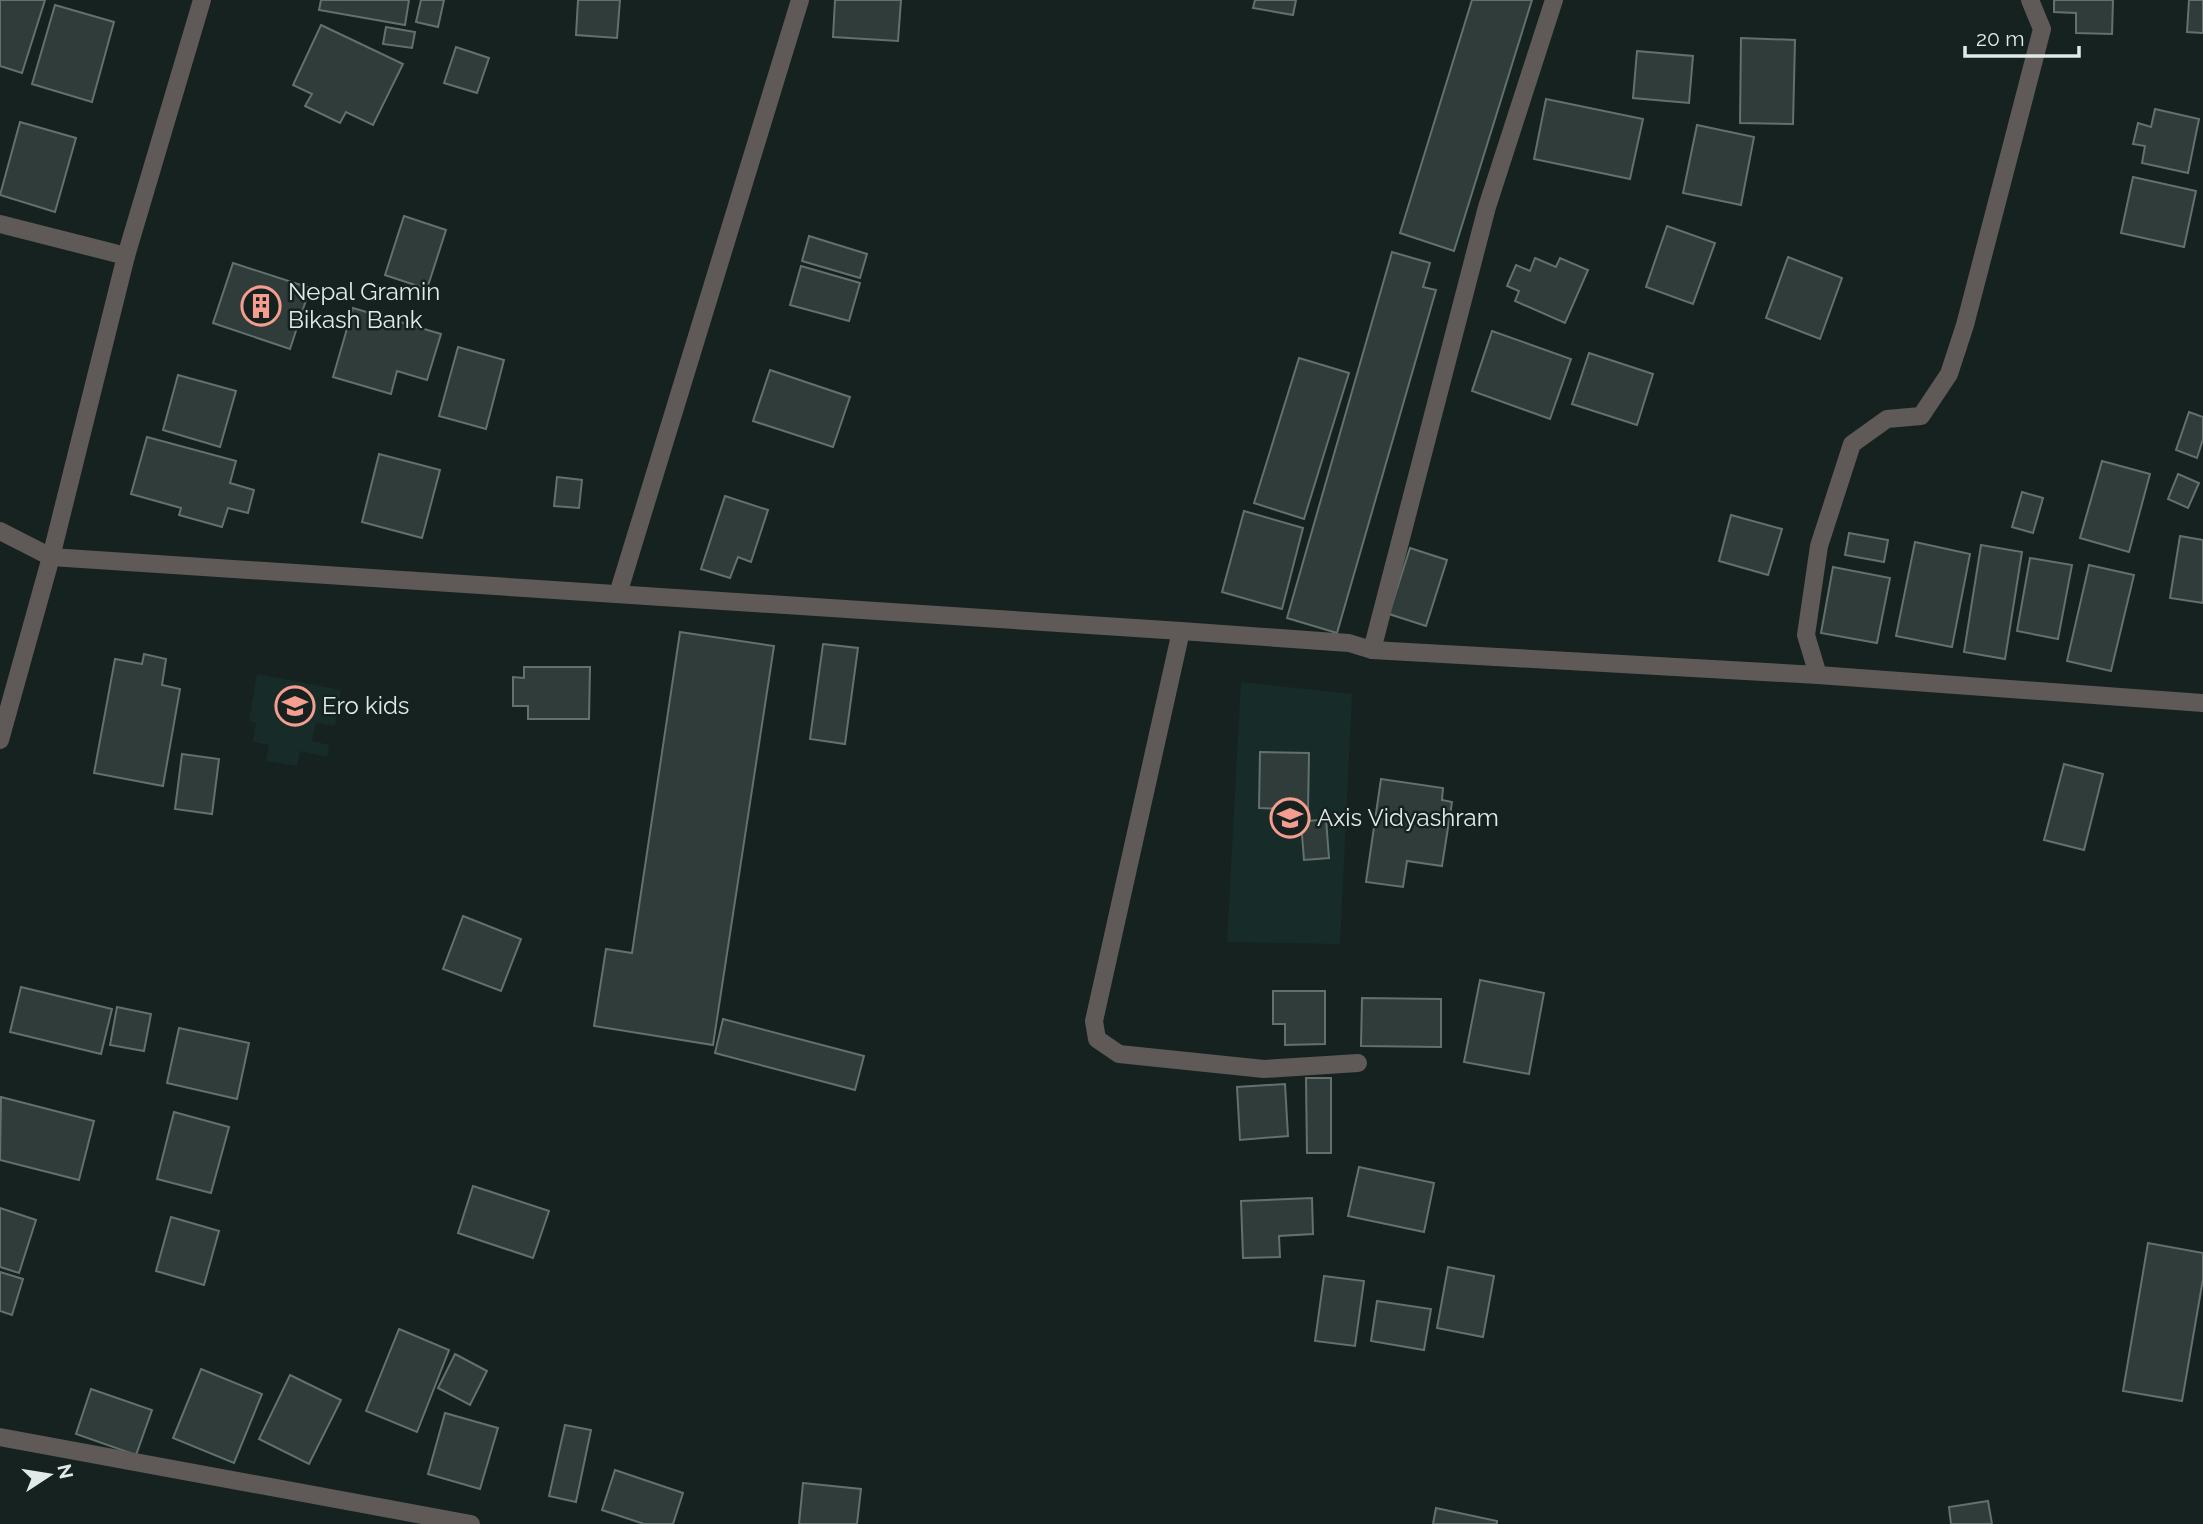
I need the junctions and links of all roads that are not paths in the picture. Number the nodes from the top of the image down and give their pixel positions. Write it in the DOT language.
graph roads {
  1 [pos="202,0"];
  2 [pos="800,0"];
  3 [pos="1554,0"];
  4 [pos="2030,0"];
  5 [pos="0,224"];
  6 [pos="126,256"];
  7 [pos="0,531"];
  8 [pos="51,557"];
  9 [pos="618,594"];
  10 [pos="1181,631"];
  11 [pos="1372,650"];
  12 [pos="1818,675"];
  13 [pos="2203,703"];
  14 [pos="0,740"];
  15 [pos="1358,1063"];
  16 [pos="0,1437"];
  17 [pos="471,1524"];
  1 -- 6 [label="street"];
  2 -- 9 [label="street"];
  3 -- 11 [label="street"];
  4 -- 12 [label="street"];
  5 -- 6 [label="street"];
  6 -- 8 [label="street"];
  7 -- 8 [label="street"];
  8 -- 9 [label="street"];
  8 -- 14 [label="street"];
  9 -- 10 [label="street"];
  10 -- 11 [label="street"];
  10 -- 15 [label="street"];
  11 -- 12 [label="street"];
  12 -- 13 [label="street"];
  16 -- 17 [label="street"];
}
